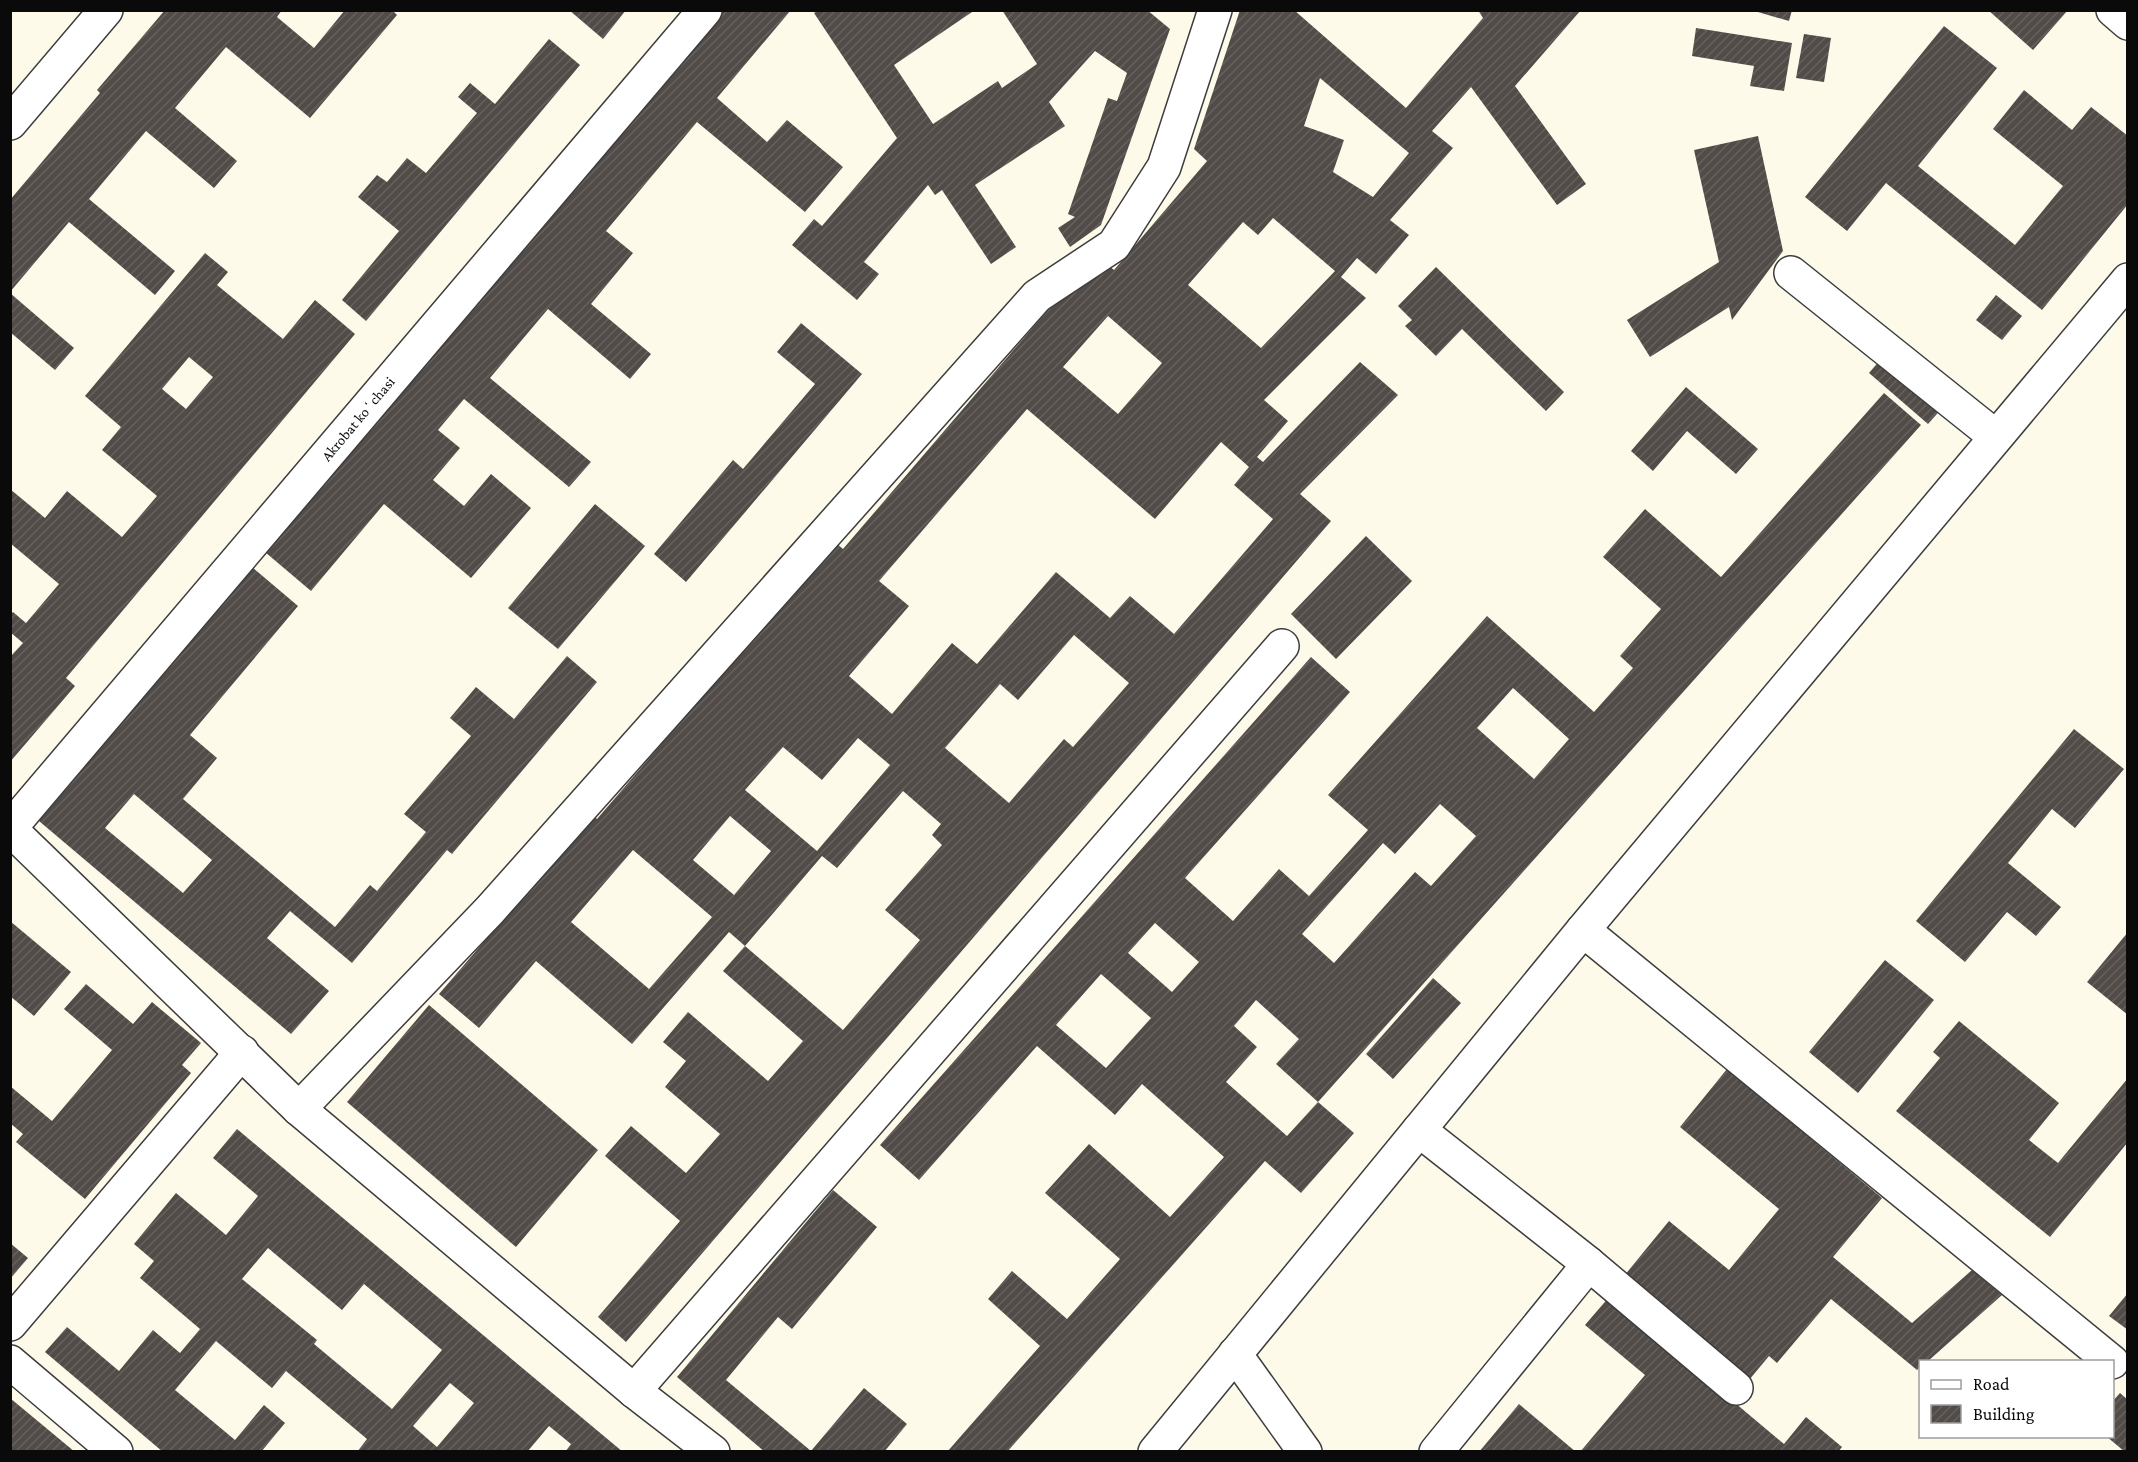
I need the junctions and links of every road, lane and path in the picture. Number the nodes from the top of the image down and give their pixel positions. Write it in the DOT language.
graph roads {
  1 [pos="106,10"];
  2 [pos="705,10"];
  3 [pos="1215,10"];
  4 [pos="2114,10"];
  5 [pos="2127,22"];
  6 [pos="10,123"];
  7 [pos="1791,273"];
  8 [pos="2127,280"];
  9 [pos="1996,437"];
  10 [pos="1282,646"];
  11 [pos="10,829"];
  12 [pos="1583,930"];
  13 [pos="242,1052"];
  14 [pos="299,1109"];
  15 [pos="1419,1130"];
  16 [pos="1589,1264"];
  17 [pos="10,1324"];
  18 [pos="1235,1354"];
  19 [pos="2110,1360"];
  20 [pos="10,1362"];
  21 [pos="2114,1364"];
  22 [pos="2127,1374"];
  23 [pos="1736,1388"];
  24 [pos="634,1391"];
  25 [pos="116,1452"];
  26 [pos="713,1452"];
  27 [pos="1155,1452"];
  28 [pos="1305,1452"];
  29 [pos="1436,1452"];
  1 -- 6 [label="street"];
  2 -- 11 [label="street, Akrobat koʻchasi"];
  3 -- 14 [label="street"];
  4 -- 5 [label="street"];
  7 -- 9 [label="street"];
  8 -- 9 [label="street"];
  9 -- 12 [label="street"];
  10 -- 24 [label="street"];
  11 -- 13 [label="street"];
  12 -- 15 [label="street"];
  12 -- 19 [label="street"];
  13 -- 14 [label="street"];
  13 -- 17 [label="street"];
  14 -- 24 [label="street"];
  15 -- 16 [label="street"];
  15 -- 18 [label="street"];
  16 -- 23 [label="street"];
  16 -- 29 [label="street"];
  18 -- 27 [label="street"];
  18 -- 28 [label="street"];
  20 -- 25 [label="street"];
  21 -- 22 [label="street"];
  24 -- 26 [label="street"];
}
